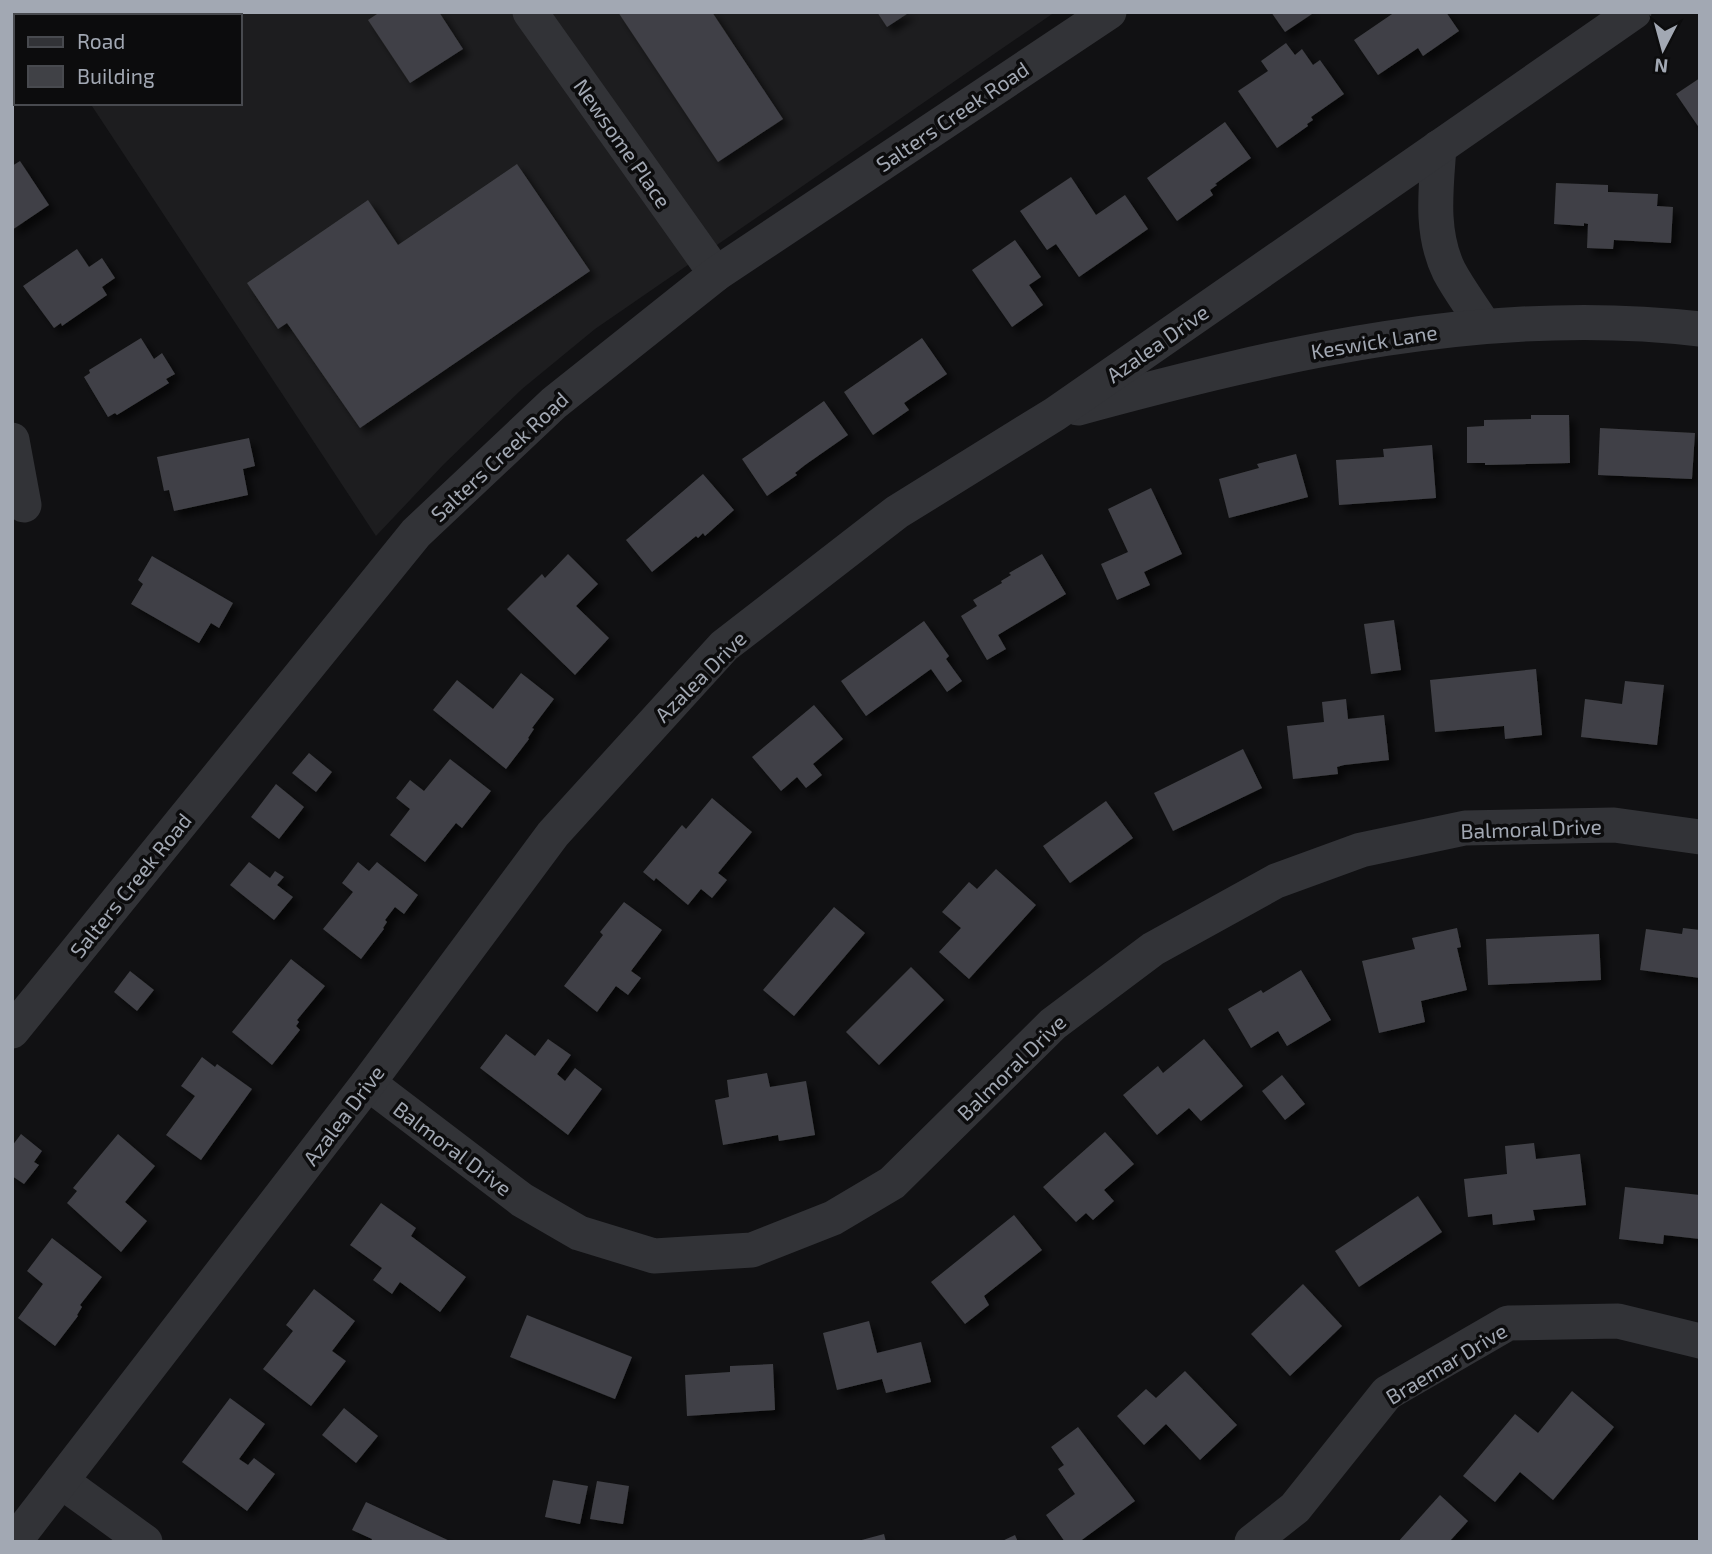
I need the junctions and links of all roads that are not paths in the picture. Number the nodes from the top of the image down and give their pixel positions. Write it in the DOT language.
graph roads {
  1 [pos="530,12"];
  2 [pos="1108,12"];
  3 [pos="1634,12"];
  4 [pos="1439,147"];
  5 [pos="716,274"];
  6 [pos="1484,326"];
  7 [pos="1700,329"];
  8 [pos="1055,414"];
  9 [pos="12,440"];
  10 [pos="24,505"];
  11 [pos="1700,837"];
  12 [pos="12,1031"];
  13 [pos="368,1083"];
  14 [pos="1700,1341"];
  15 [pos="61,1482"];
  16 [pos="14,1542"];
  17 [pos="145,1542"];
  18 [pos="1252,1542"];
  1 -- 5 [label="street, Newsome Place"];
  2 -- 5 [label="street, Salters Creek Road"];
  3 -- 4 [label="street, Azalea Drive"];
  4 -- 6 [label="street"];
  4 -- 8 [label="street, Azalea Drive"];
  5 -- 12 [label="street, Salters Creek Road"];
  6 -- 7 [label="street, Keswick Lane"];
  6 -- 8 [label="street, Keswick Lane"];
  8 -- 13 [label="street, Azalea Drive"];
  9 -- 10 [label="street"];
  11 -- 13 [label="street, Balmoral Drive"];
  13 -- 15 [label="street, Azalea Drive"];
  14 -- 18 [label="street, Braemar Drive"];
  15 -- 16 [label="street, Azalea Drive"];
  15 -- 17 [label="street"];
}
